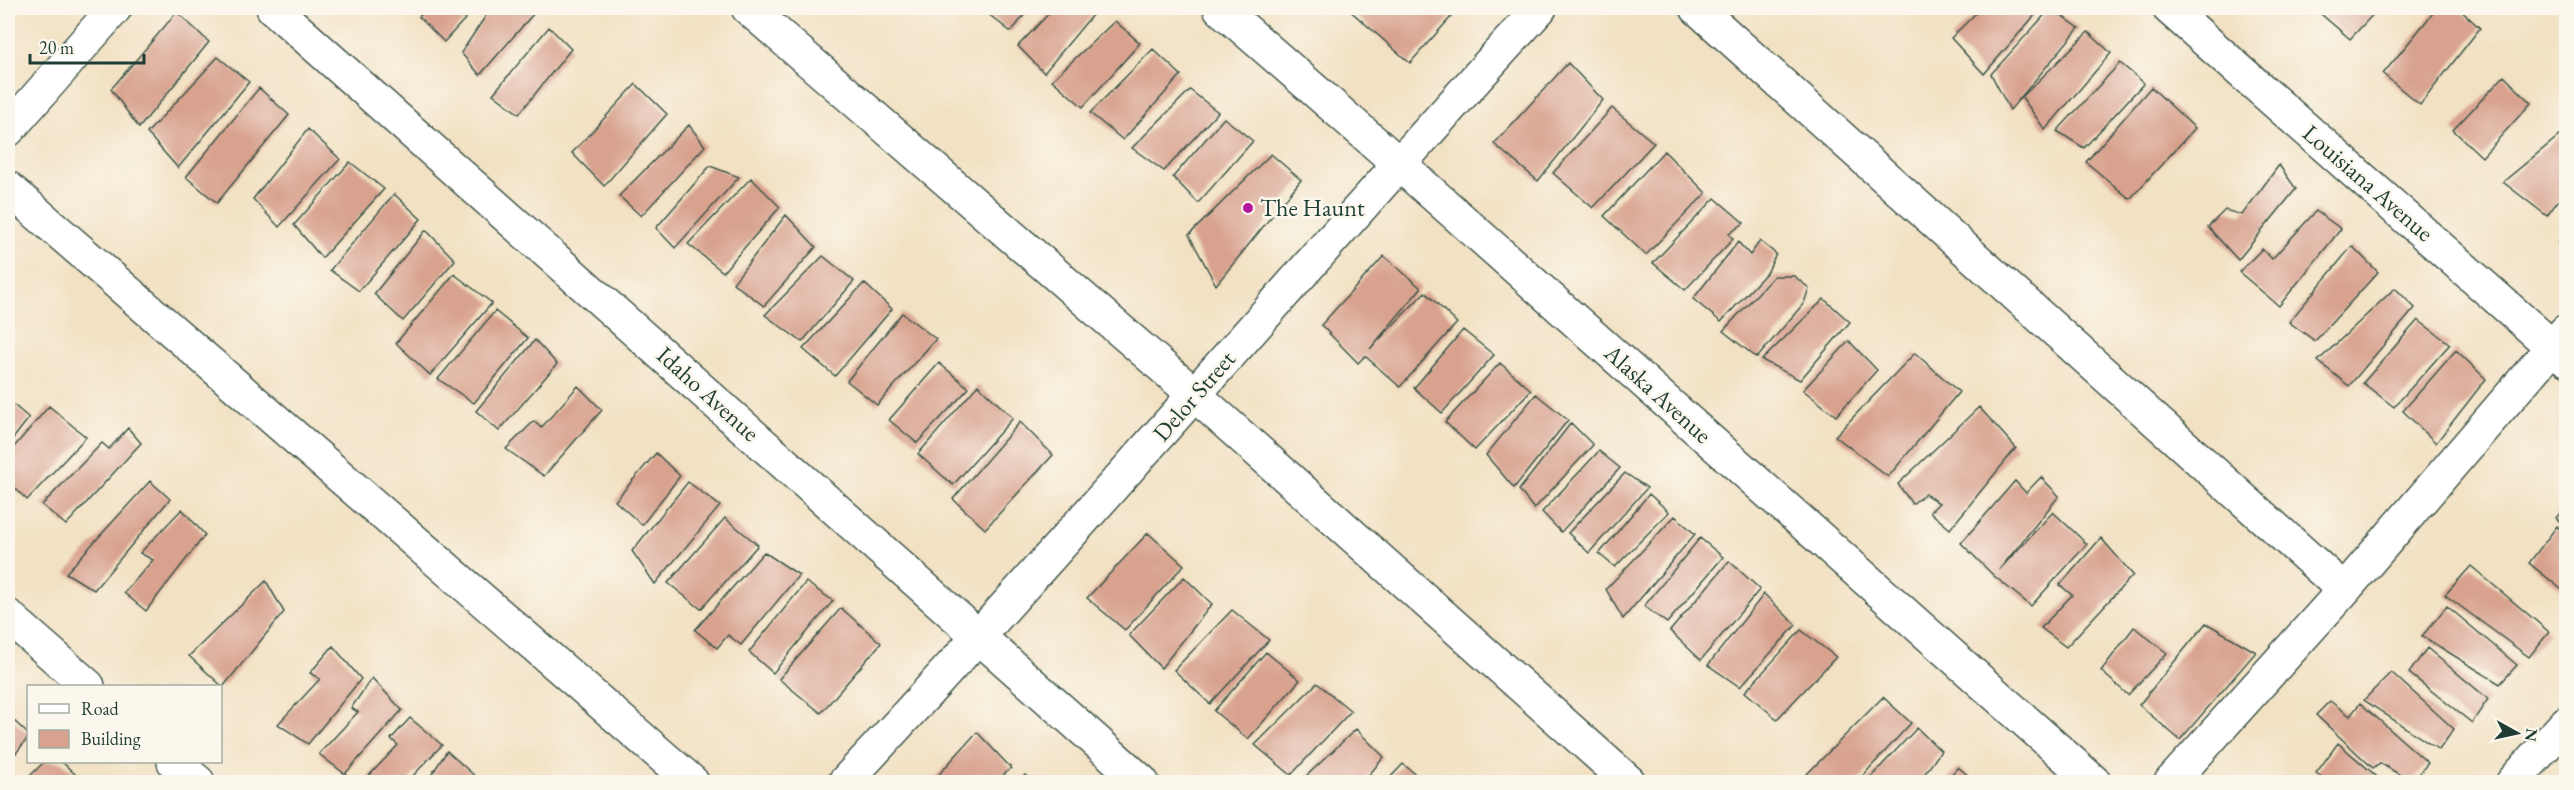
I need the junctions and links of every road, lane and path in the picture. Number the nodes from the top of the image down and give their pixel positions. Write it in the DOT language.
graph roads {
  1 [pos="115,8"];
  2 [pos="273,8"];
  3 [pos="748,8"];
  4 [pos="1220,8"];
  5 [pos="1540,8"];
  6 [pos="1697,8"];
  7 [pos="2169,8"];
  8 [pos="8,130"];
  9 [pos="1398,163"];
  10 [pos="8,188"];
  11 [pos="2562,345"];
  12 [pos="1195,395"];
  13 [pos="2344,590"];
  14 [pos="8,616"];
  15 [pos="981,636"];
  16 [pos="86,685"];
  17 [pos="2566,723"];
  18 [pos="175,763"];
  19 [pos="198,783"];
  20 [pos="692,783"];
  21 [pos="845,783"];
  22 [pos="1142,783"];
  23 [pos="1629,783"];
  24 [pos="2094,783"];
  25 [pos="2170,783"];
  26 [pos="2513,783"];
  1 -- 8 [label="street"];
  2 -- 15 [label="street, Idaho Avenue"];
  3 -- 12 [label="street"];
  4 -- 9 [label="street, Alaska Avenue"];
  5 -- 9 [label="street, Delor Street"];
  6 -- 13 [label="street"];
  7 -- 11 [label="street, Louisiana Avenue"];
  9 -- 12 [label="street, Delor Street"];
  9 -- 24 [label="street, Alaska Avenue"];
  10 -- 20 [label="street"];
  11 -- 13 [label="street"];
  12 -- 15 [label="street, Delor Street"];
  12 -- 23 [label="street"];
  13 -- 25 [label="street"];
  14 -- 16 [label="street"];
  15 -- 21 [label="street, Delor Street"];
  15 -- 22 [label="street, Idaho Avenue"];
  17 -- 26 [label="street"];
  18 -- 19 [label="street"];
}
